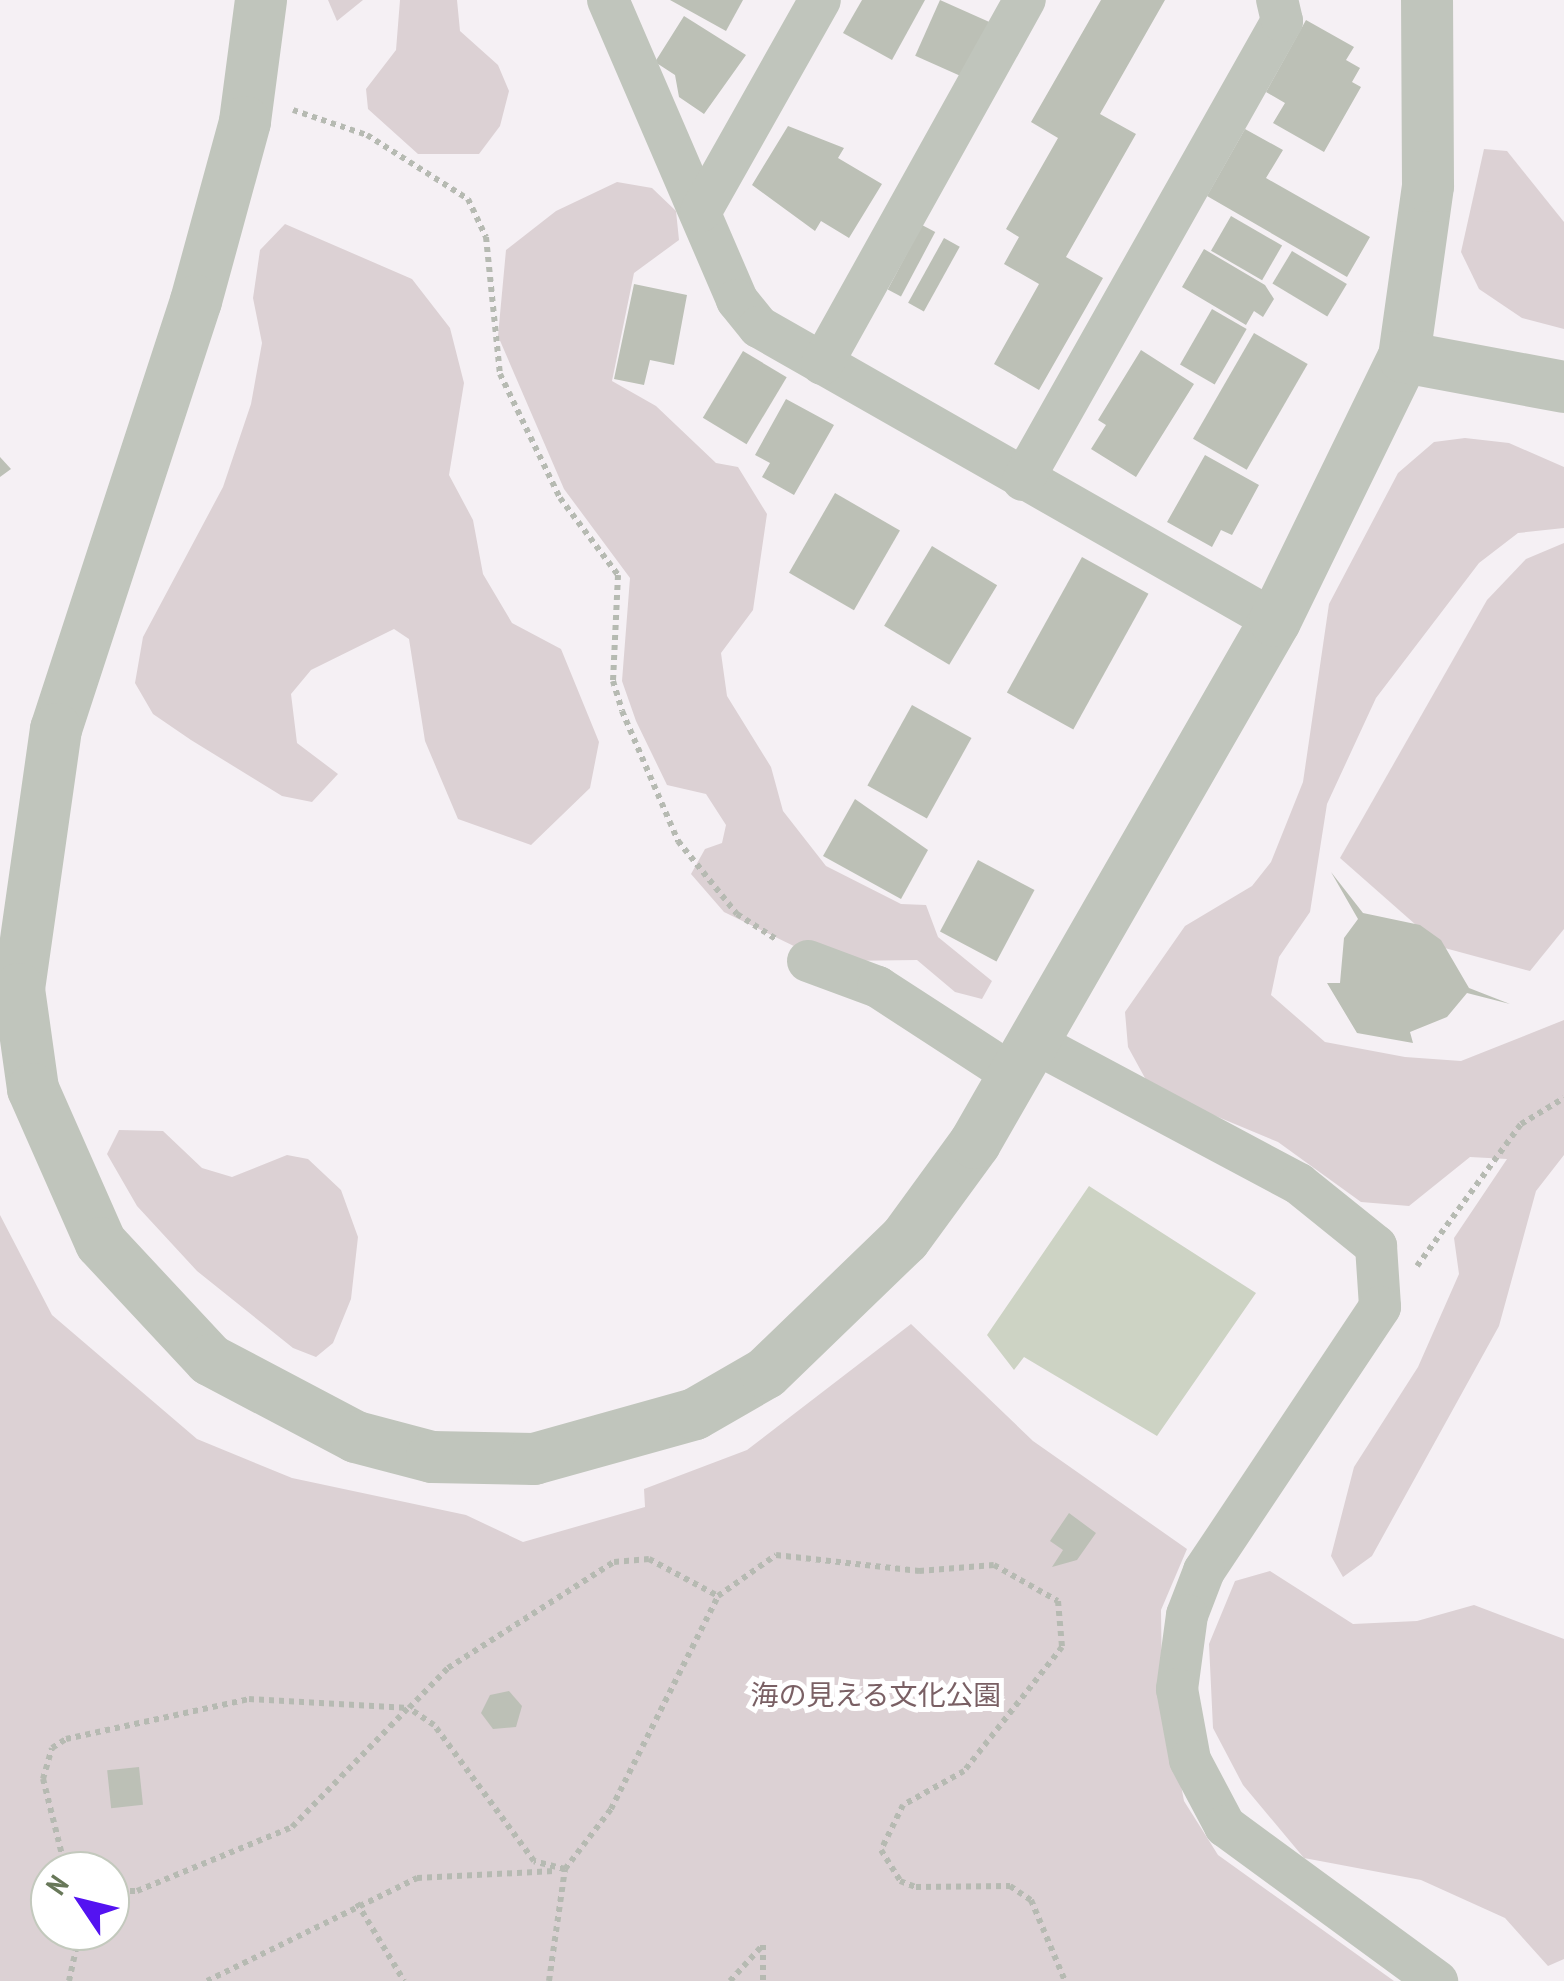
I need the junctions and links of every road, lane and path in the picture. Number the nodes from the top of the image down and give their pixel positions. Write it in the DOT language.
graph roads {
  1 [pos="260,0"];
  2 [pos="608,0"];
  3 [pos="820,0"];
  4 [pos="1025,0"];
  5 [pos="1277,0"];
  6 [pos="1427,0"];
  7 [pos="282,107"];
  8 [pos="702,212"];
  9 [pos="1404,357"];
  10 [pos="822,364"];
  11 [pos="1564,387"];
  12 [pos="1023,480"];
  13 [pos="1275,621"];
  14 [pos="808,961"];
  15 [pos="1025,1060"];
  16 [pos="1564,1098"];
  17 [pos="1385,1283"];
  18 [pos="718,1596"];
  19 [pos="409,1708"];
  20 [pos="61,1851"];
  21 [pos="565,1869"];
  22 [pos="130,1891"];
  23 [pos="357,1904"];
  24 [pos="76,1951"];
  25 [pos="69,1981"];
  26 [pos="207,1981"];
  27 [pos="404,1981"];
  28 [pos="549,1981"];
  29 [pos="730,1981"];
  30 [pos="763,1981"];
  31 [pos="1065,1981"];
  32 [pos="1437,1981"];
  1 -- 15 [label="street"];
  2 -- 8 [label="street"];
  3 -- 8 [label="street"];
  4 -- 10 [label="street"];
  5 -- 12 [label="street"];
  6 -- 9 [label="street"];
  7 -- 14 [label="path"];
  8 -- 10 [label="street"];
  9 -- 11 [label="street"];
  9 -- 13 [label="street"];
  10 -- 12 [label="street"];
  12 -- 13 [label="street"];
  13 -- 15 [label="street"];
  14 -- 15 [label="street"];
  15 -- 17 [label="street"];
  16 -- 17 [label="path"];
  17 -- 32 [label="street"];
  18 -- 19 [label="path"];
  18 -- 21 [label="path"];
  18 -- 31 [label="path"];
  19 -- 20 [label="path"];
  19 -- 21 [label="path"];
  19 -- 22 [label="path"];
  21 -- 23 [label="path"];
  21 -- 28 [label="path"];
  23 -- 26 [label="path"];
  23 -- 27 [label="path"];
  24 -- 25 [label="path"];
  29 -- 30 [label="path"];
}
